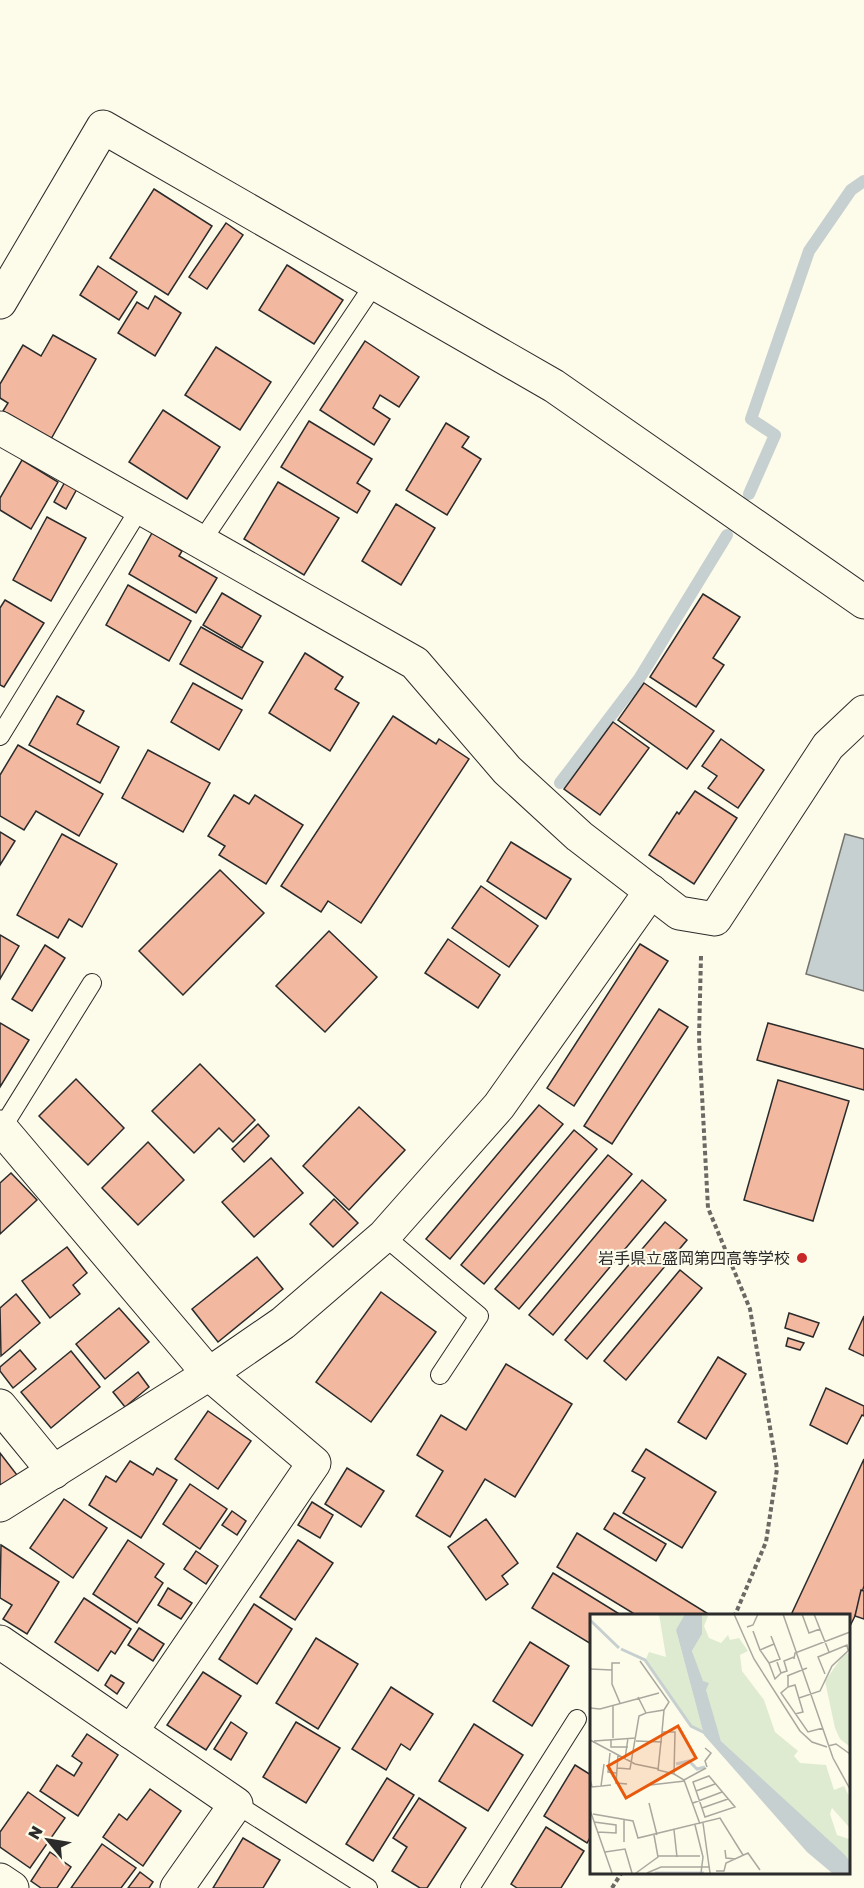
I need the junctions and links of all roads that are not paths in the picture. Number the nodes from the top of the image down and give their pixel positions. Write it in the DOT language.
graph roads {
  1 [pos="375,283"];
  2 [pos="0,302"];
  3 [pos="0,428"];
  4 [pos="140,508"];
  5 [pos="201,542"];
  6 [pos="864,602"];
  7 [pos="864,711"];
  8 [pos="0,736"];
  9 [pos="651,891"];
  10 [pos="92,983"];
  11 [pos="1,1127"];
  12 [pos="384,1236"];
  13 [pos="209,1374"];
  14 [pos="440,1375"];
  15 [pos="0,1406"];
  16 [pos="54,1472"];
  17 [pos="0,1505"];
  18 [pos="0,1642"];
  19 [pos="577,1719"];
  20 [pos="130,1732"];
  21 [pos="236,1804"];
  22 [pos="0,1880"];
  23 [pos="12,1888"];
  24 [pos="177,1888"];
  25 [pos="368,1888"];
  26 [pos="470,1888"];
  1 -- 2 [label="street"];
  1 -- 5 [label="lane"];
  1 -- 6 [label="street"];
  3 -- 4 [label="street"];
  4 -- 5 [label="street"];
  4 -- 8 [label="lane"];
  5 -- 9 [label="street"];
  7 -- 9 [label="street"];
  9 -- 12 [label="street"];
  10 -- 11 [label="lane"];
  11 -- 13 [label="street"];
  12 -- 13 [label="street"];
  12 -- 14 [label="lane"];
  13 -- 16 [label="street"];
  13 -- 20 [label="street"];
  15 -- 16 [label="street"];
  16 -- 17 [label="street"];
  18 -- 20 [label="street"];
  19 -- 26 [label="lane"];
  20 -- 21 [label="street"];
  21 -- 24 [label="street"];
  21 -- 25 [label="lane"];
  22 -- 23 [label="street"];
}
